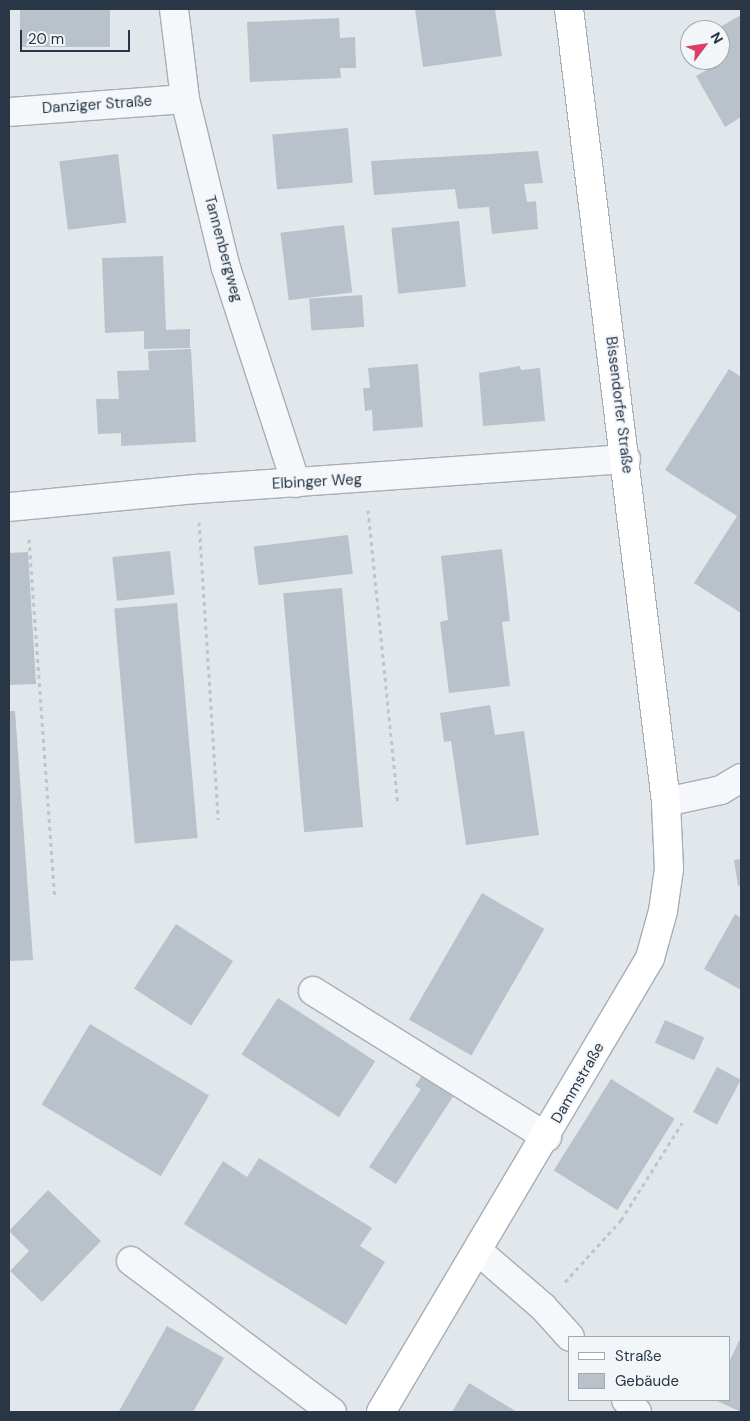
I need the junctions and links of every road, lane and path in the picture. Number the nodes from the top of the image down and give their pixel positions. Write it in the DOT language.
graph roads {
  1 [pos="174,9"];
  2 [pos="569,9"];
  3 [pos="185,99"];
  4 [pos="9,112"];
  5 [pos="626,459"];
  6 [pos="365,479"];
  7 [pos="296,483"];
  8 [pos="197,489"];
  9 [pos="17,507"];
  10 [pos="740,782"];
  11 [pos="666,802"];
  12 [pos="398,804"];
  13 [pos="218,819"];
  14 [pos="55,898"];
  15 [pos="313,991"];
  16 [pos="682,1123"];
  17 [pos="547,1137"];
  18 [pos="478,1251"];
  19 [pos="131,1261"];
  20 [pos="543,1307"];
  21 [pos="569,1336"];
  22 [pos="627,1401"];
  23 [pos="332,1412"];
  24 [pos="381,1412"];
  25 [pos="638,1412"];
  1 -- 3 [label="street, Tannenbergweg"];
  2 -- 5 [label="main road, Bissendorfer Straße"];
  3 -- 4 [label="street, Danziger Straße"];
  3 -- 7 [label="street, Tannenbergweg"];
  5 -- 6 [label="street, Elbinger Weg"];
  5 -- 11 [label="main road, Bissendorfer Straße"];
  6 -- 7 [label="street, Elbinger Weg"];
  6 -- 12 [label="path"];
  7 -- 8 [label="street, Elbinger Weg"];
  8 -- 9 [label="street, Elbinger Weg"];
  8 -- 13 [label="path"];
  9 -- 14 [label="path"];
  10 -- 11 [label="street"];
  11 -- 17 [label="main road, Dammstraße"];
  15 -- 17 [label="street"];
  16 -- 20 [label="path"];
  17 -- 18 [label="main road, Dammstraße"];
  18 -- 20 [label="street"];
  18 -- 24 [label="main road, Dammstraße"];
  19 -- 23 [label="street"];
  20 -- 21 [label="street"];
  22 -- 25 [label="street"];
}
